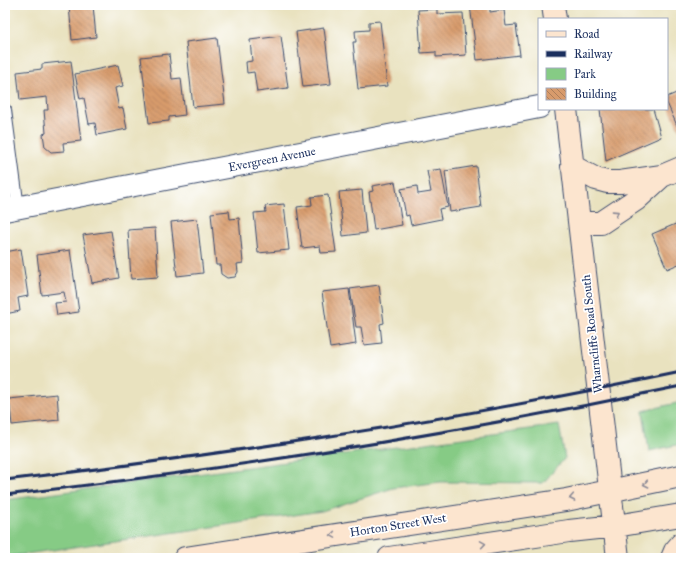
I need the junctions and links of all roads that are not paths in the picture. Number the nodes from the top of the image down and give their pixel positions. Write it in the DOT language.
graph roads {
  1 [pos="553,5"];
  2 [pos="555,18"];
  3 [pos="538,107"];
  4 [pos="5,110"];
  5 [pos="566,110"];
  6 [pos="572,166"];
  7 [pos="681,168"];
  8 [pos="662,176"];
  9 [pos="12,209"];
  10 [pos="580,223"];
  11 [pos="681,476"];
  12 [pos="610,490"];
  13 [pos="681,515"];
  14 [pos="616,526"];
  15 [pos="681,544"];
  16 [pos="422,556"];
  17 [pos="185,558"];
  18 [pos="389,558"];
  19 [pos="618,558"];
  20 [pos="672,558"];
  1 -- 2 [label="main road"];
  3 -- 9 [label="street, Evergreen Avenue"];
  4 -- 9 [label="lane"];
  5 -- 6 [label="main road, Wharncliffe Road South"];
  6 -- 8 [label="main road"];
  6 -- 10 [label="main road, Wharncliffe Road South"];
  7 -- 8 [label="main road"];
  10 -- 8 [label="main road, one-way"];
  10 -- 12 [label="main road, Wharncliffe Road South"];
  11 -- 12 [label="main road, Horton Street West, one-way"];
  12 -- 14 [label="main road, Wharncliffe Road South"];
  12 -- 17 [label="main road, Horton Street West, one-way"];
  13 -- 14 [label="main road"];
  16 -- 14 [label="main road, one-way"];
  14 -- 19 [label="main road, Wharncliffe Road South"];
  15 -- 20 [label="main road"];
  16 -- 18 [label="main road"];
}
